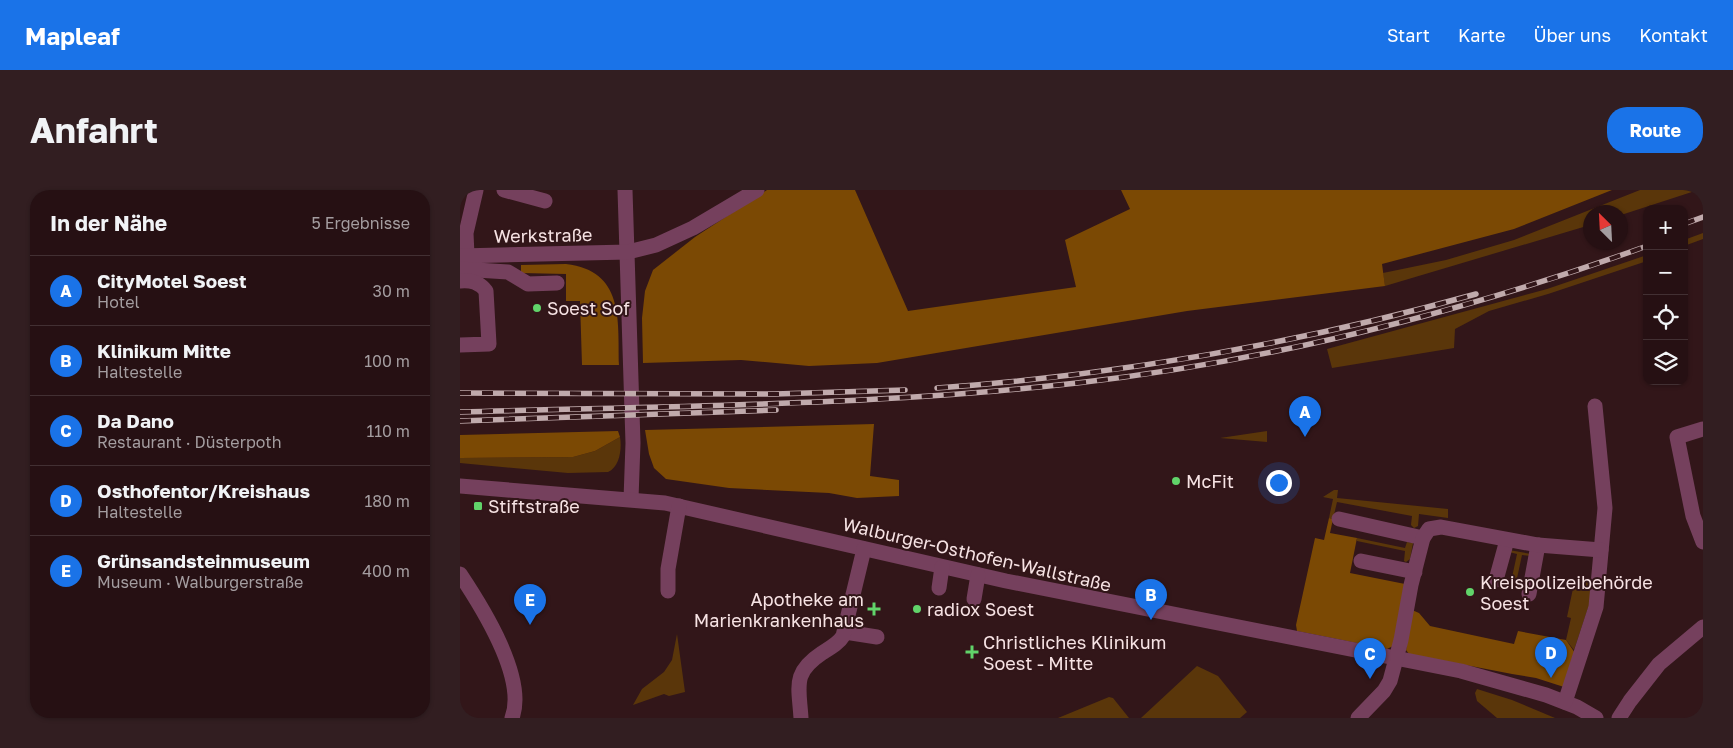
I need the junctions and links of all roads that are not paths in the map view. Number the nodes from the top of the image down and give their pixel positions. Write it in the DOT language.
graph roads {
  1 [pos="476,190"];
  2 [pos="504,190"];
  3 [pos="625,190"];
  4 [pos="757,190"];
  5 [pos="545,201"];
  6 [pos="628,252"];
  7 [pos="464,255"];
  8 [pos="460,269"];
  9 [pos="460,280"];
  10 [pos="556,283"];
  11 [pos="460,345"];
  12 [pos="1595,406"];
  13 [pos="1703,429"];
  14 [pos="460,486"];
  15 [pos="631,499"];
  16 [pos="679,506"];
  17 [pos="1339,519"];
  18 [pos="1423,538"];
  19 [pos="1506,540"];
  20 [pos="1703,542"];
  21 [pos="1538,545"];
  22 [pos="864,549"];
  23 [pos="1601,550"];
  24 [pos="1361,562"];
  25 [pos="942,567"];
  26 [pos="1415,572"];
  27 [pos="460,574"];
  28 [pos="978,575"];
  29 [pos="1496,580"];
  30 [pos="939,588"];
  31 [pos="668,591"];
  32 [pos="1529,594"];
  33 [pos="974,599"];
  34 [pos="1703,627"];
  35 [pos="845,632"];
  36 [pos="877,637"];
  37 [pos="1396,658"];
  38 [pos="1565,702"];
  39 [pos="512,718"];
  40 [pos="801,718"];
  41 [pos="1358,718"];
  42 [pos="1596,718"];
  43 [pos="1619,718"];
  1 -- 7 [label="street"];
  2 -- 5 [label="street"];
  3 -- 6 [label="street"];
  4 -- 6 [label="street, Werkstraße"];
  6 -- 7 [label="street, Werkstraße"];
  6 -- 15 [label="street"];
  8 -- 10 [label="street"];
  9 -- 11 [label="street"];
  12 -- 23 [label="street"];
  13 -- 20 [label="street"];
  14 -- 15 [label="street, Walburger-Osthofen-Wallstraße"];
  15 -- 16 [label="street, Walburger-Osthofen-Wallstraße"];
  16 -- 22 [label="street, Walburger-Osthofen-Wallstraße"];
  16 -- 31 [label="street"];
  17 -- 18 [label="street"];
  18 -- 19 [label="street"];
  18 -- 26 [label="street"];
  19 -- 21 [label="street"];
  19 -- 29 [label="street"];
  21 -- 23 [label="street"];
  21 -- 32 [label="street"];
  22 -- 25 [label="street, Walburger-Osthofen-Wallstraße"];
  22 -- 35 [label="street"];
  23 -- 38 [label="street"];
  24 -- 26 [label="street"];
  25 -- 28 [label="street, Walburger-Osthofen-Wallstraße"];
  25 -- 30 [label="street"];
  26 -- 37 [label="street"];
  27 -- 39 [label="street"];
  28 -- 33 [label="street"];
  28 -- 37 [label="street, Walburger-Osthofen-Wallstraße"];
  34 -- 43 [label="street"];
  35 -- 36 [label="street"];
  35 -- 40 [label="street"];
  37 -- 38 [label="street, Walburger-Osthofen-Wallstraße"];
  37 -- 41 [label="street"];
  38 -- 42 [label="street, Walburger-Osthofen-Wallstraße"];
}
